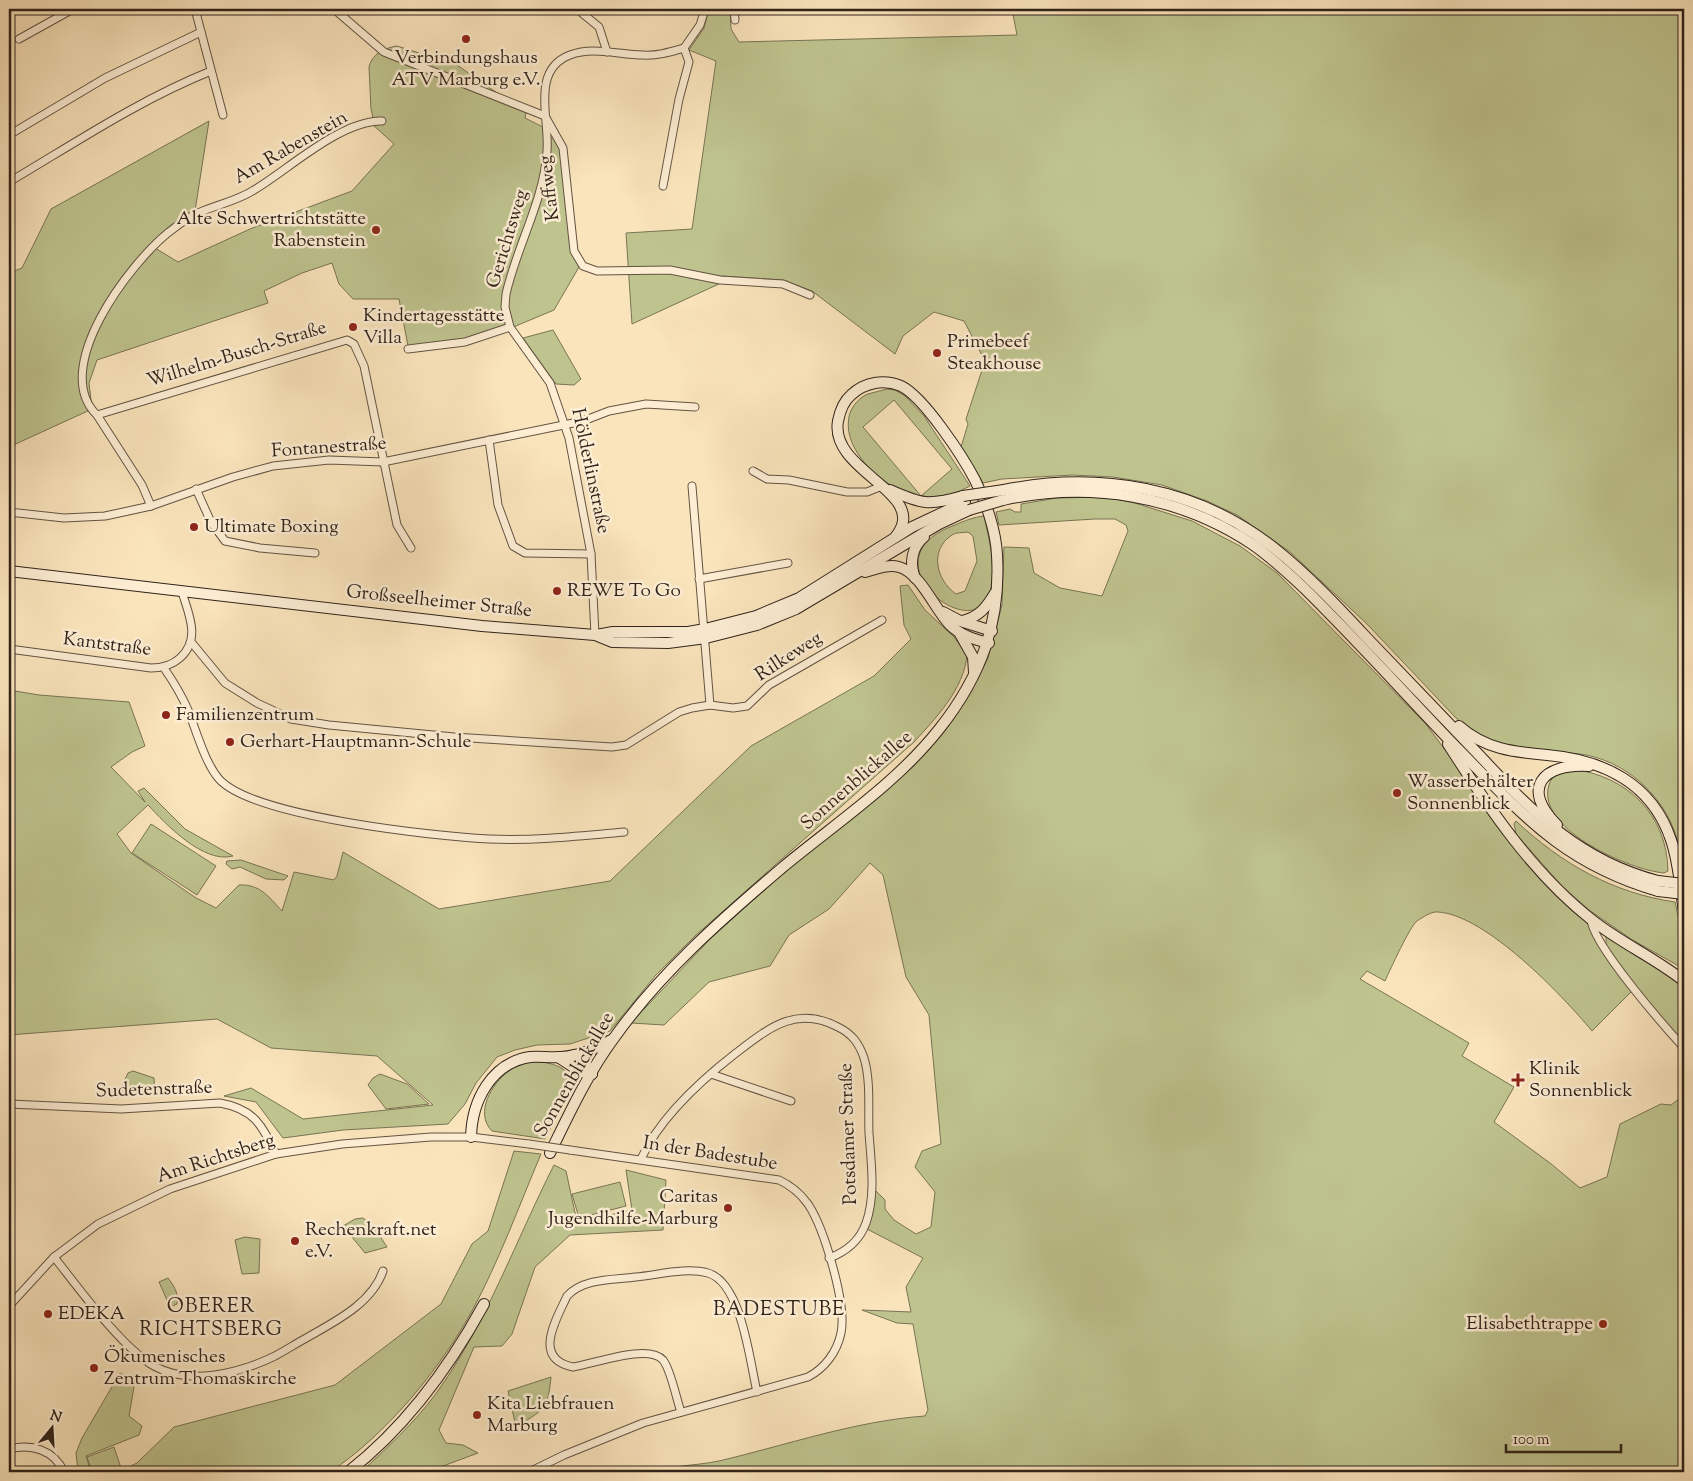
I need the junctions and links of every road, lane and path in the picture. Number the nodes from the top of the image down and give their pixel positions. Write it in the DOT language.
graph roads {
  1 [pos="72,9"];
  2 [pos="195,9"];
  3 [pos="334,9"];
  4 [pos="576,9"];
  5 [pos="705,9"];
  6 [pos="734,9"];
  7 [pos="735,20"];
  8 [pos="201,32"];
  9 [pos="19,39"];
  10 [pos="684,48"];
  11 [pos="607,52"];
  12 [pos="211,71"];
  13 [pos="222,114"];
  14 [pos="545,116"];
  15 [pos="382,121"];
  16 [pos="9,136"];
  17 [pos="9,182"];
  18 [pos="663,186"];
  19 [pos="810,296"];
  20 [pos="510,327"];
  21 [pos="408,349"];
  22 [pos="696,408"];
  23 [pos="97,415"];
  24 [pos="565,424"];
  25 [pos="489,440"];
  26 [pos="383,462"];
  27 [pos="754,471"];
  28 [pos="692,486"];
  29 [pos="882,486"];
  30 [pos="196,489"];
  31 [pos="1003,495"];
  32 [pos="966,503"];
  33 [pos="151,506"];
  34 [pos="9,512"];
  35 [pos="939,524"];
  36 [pos="896,536"];
  37 [pos="411,548"];
  38 [pos="315,553"];
  39 [pos="591,554"];
  40 [pos="788,564"];
  41 [pos="9,571"];
  42 [pos="852,576"];
  43 [pos="699,579"];
  44 [pos="916,579"];
  45 [pos="997,590"];
  46 [pos="182,592"];
  47 [pos="940,610"];
  48 [pos="882,620"];
  49 [pos="960,621"];
  50 [pos="992,631"];
  51 [pos="959,632"];
  52 [pos="705,634"];
  53 [pos="595,635"];
  54 [pos="192,643"];
  55 [pos="989,643"];
  56 [pos="9,649"];
  57 [pos="164,668"];
  58 [pos="974,674"];
  59 [pos="1420,693"];
  60 [pos="710,705"];
  61 [pos="1435,725"];
  62 [pos="1608,769"];
  63 [pos="624,832"];
  64 [pos="1596,858"];
  65 [pos="1684,884"];
  66 [pos="1658,886"];
  67 [pos="1684,894"];
  68 [pos="1684,911"];
  69 [pos="1591,919"];
  70 [pos="1684,981"];
  71 [pos="612,1040"];
  72 [pos="1684,1048"];
  73 [pos="574,1056"];
  74 [pos="558,1058"];
  75 [pos="592,1074"];
  76 [pos="711,1074"];
  77 [pos="791,1101"];
  78 [pos="9,1104"];
  79 [pos="471,1137"];
  80 [pos="550,1153"];
  81 [pos="276,1154"];
  82 [pos="641,1159"];
  83 [pos="54,1257"];
  84 [pos="829,1258"];
  85 [pos="382,1271"];
  86 [pos="484,1304"];
  87 [pos="9,1306"];
  88 [pos="756,1392"];
  89 [pos="681,1412"];
  90 [pos="9,1449"];
  91 [pos="64,1472"];
  92 [pos="348,1472"];
  93 [pos="529,1472"];
  1 -- 9 [label="street"];
  2 -- 8 [label="street"];
  3 -- 14 [label="street"];
  4 -- 11 [label="street"];
  5 -- 10 [label="street"];
  6 -- 7 [label="street"];
  8 -- 12 [label="street"];
  8 -- 16 [label="street"];
  10 -- 11 [label="street, Gerichtsweg"];
  10 -- 18 [label="street"];
  11 -- 14 [label="street, Gerichtsweg"];
  12 -- 13 [label="street"];
  12 -- 17 [label="street"];
  14 -- 19 [label="street, Kaffweg"];
  14 -- 20 [label="street, Gerichtsweg"];
  15 -- 23 [label="street, Am Rabenstein"];
  20 -- 21 [label="street"];
  20 -- 24 [label="street, Hölderlinstraße"];
  22 -- 24 [label="street, Fontanestraße"];
  23 -- 26 [label="street, Wilhelm-Busch-Straße"];
  23 -- 33 [label="street, Am Rabenstein"];
  24 -- 25 [label="street, Fontanestraße"];
  24 -- 39 [label="street, Hölderlinstraße"];
  25 -- 26 [label="street, Fontanestraße"];
  25 -- 39 [label="street"];
  26 -- 30 [label="street, Fontanestraße"];
  26 -- 37 [label="street, Wilhelm-Busch-Straße"];
  27 -- 29 [label="street"];
  28 -- 43 [label="street"];
  29 -- 32 [label="main road"];
  29 -- 36 [label="main road"];
  29 -- 45 [label="main road, Sonnenblickallee"];
  30 -- 33 [label="street, Fontanestraße"];
  30 -- 38 [label="street"];
  31 -- 32 [label="main road, bridge"];
  31 -- 59 [label="main road"];
  31 -- 61 [label="main road"];
  32 -- 35 [label="main road"];
  32 -- 36 [label="main road"];
  33 -- 34 [label="street, Fontanestraße"];
  35 -- 42 [label="main road, Großseelheimer Straße"];
  35 -- 44 [label="main road"];
  36 -- 52 [label="main road"];
  39 -- 53 [label="street, Hölderlinstraße"];
  40 -- 43 [label="street"];
  41 -- 46 [label="main road, Großseelheimer Straße"];
  42 -- 44 [label="main road"];
  42 -- 52 [label="main road, Großseelheimer Straße"];
  43 -- 52 [label="street"];
  44 -- 47 [label="main road"];
  45 -- 49 [label="main road"];
  45 -- 50 [label="main road, Sonnenblickallee"];
  46 -- 53 [label="main road, Großseelheimer Straße"];
  46 -- 54 [label="street"];
  47 -- 49 [label="main road"];
  47 -- 51 [label="main road"];
  48 -- 60 [label="street, Rilkeweg"];
  49 -- 50 [label="main road"];
  50 -- 55 [label="main road, Sonnenblickallee"];
  51 -- 55 [label="main road"];
  51 -- 58 [label="main road"];
  52 -- 53 [label="main road, Großseelheimer Straße"];
  52 -- 60 [label="street"];
  54 -- 57 [label="street, Kantstraße"];
  54 -- 60 [label="street, Rilkeweg"];
  55 -- 58 [label="main road, Sonnenblickallee"];
  56 -- 57 [label="street, Kantstraße"];
  57 -- 63 [label="street"];
  58 -- 71 [label="main road, Sonnenblickallee"];
  59 -- 62 [label="main road"];
  59 -- 64 [label="main road"];
  61 -- 66 [label="main road"];
  61 -- 69 [label="main road"];
  62 -- 64 [label="main road"];
  62 -- 68 [label="main road"];
  64 -- 66 [label="main road"];
  65 -- 66 [label="main road, bridge"];
  66 -- 67 [label="main road, bridge"];
  69 -- 70 [label="main road"];
  69 -- 72 [label="street"];
  71 -- 73 [label="main road"];
  71 -- 75 [label="main road, Sonnenblickallee"];
  73 -- 74 [label="main road"];
  73 -- 75 [label="main road"];
  74 -- 75 [label="main road"];
  74 -- 79 [label="main road"];
  75 -- 80 [label="main road, Sonnenblickallee"];
  76 -- 77 [label="street"];
  76 -- 82 [label="street, Potsdamer Straße"];
  76 -- 84 [label="street, Potsdamer Straße"];
  78 -- 81 [label="street, Sudetenstraße"];
  79 -- 81 [label="street, Am Richtsberg"];
  79 -- 82 [label="street, In der Badestube, bridge"];
  81 -- 83 [label="street, Am Richtsberg"];
  82 -- 84 [label="street, In der Badestube"];
  83 -- 85 [label="street"];
  83 -- 87 [label="street, Am Richtsberg"];
  84 -- 88 [label="street, In der Badestube"];
  86 -- 92 [label="main road"];
  88 -- 89 [label="street, In der Badestube"];
  88 -- 89 [label="street"];
  89 -- 93 [label="street, In der Badestube"];
  90 -- 91 [label="street"];
}
